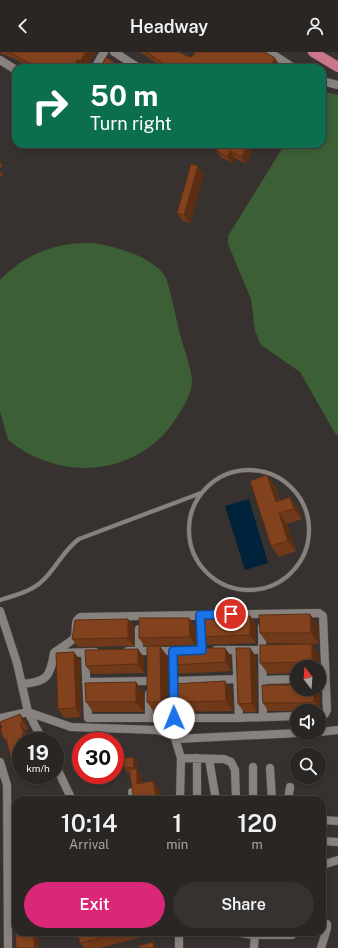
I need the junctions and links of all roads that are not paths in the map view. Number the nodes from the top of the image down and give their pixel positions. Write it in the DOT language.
graph roads {
  1 [pos="104,52"];
  2 [pos="114,52"];
  3 [pos="269,52"];
  4 [pos="313,52"];
  5 [pos="0,60"];
  6 [pos="97,64"];
  7 [pos="133,64"];
  8 [pos="288,64"];
  9 [pos="338,67"];
  10 [pos="12,68"];
  11 [pos="326,82"];
  12 [pos="338,84"];
  13 [pos="202,493"];
  14 [pos="0,600"];
  15 [pos="0,611"];
  16 [pos="261,614"];
  17 [pos="200,615"];
  18 [pos="139,616"];
  19 [pos="202,650"];
  20 [pos="236,650"];
  21 [pos="262,650"];
  22 [pos="278,650"];
  23 [pos="139,651"];
  24 [pos="173,651"];
  25 [pos="85,652"];
  26 [pos="101,652"];
  27 [pos="116,652"];
  28 [pos="54,653"];
  29 [pos="321,660"];
  30 [pos="237,679"];
  31 [pos="290,679"];
  32 [pos="262,680"];
  33 [pos="174,681"];
  34 [pos="86,682"];
  35 [pos="22,684"];
  36 [pos="325,696"];
  37 [pos="28,712"];
  38 [pos="326,712"];
  39 [pos="290,716"];
  40 [pos="263,717"];
  41 [pos="0,718"];
  42 [pos="149,718"];
  43 [pos="174,718"];
  44 [pos="239,718"];
  45 [pos="338,730"];
  46 [pos="326,731"];
  47 [pos="38,732"];
  48 [pos="290,733"];
  49 [pos="176,739"];
  50 [pos="181,758"];
  51 [pos="197,758"];
  52 [pos="209,759"];
  53 [pos="0,762"];
  54 [pos="253,767"];
  55 [pos="270,768"];
  56 [pos="64,783"];
  57 [pos="290,787"];
  58 [pos="70,796"];
  59 [pos="180,796"];
  60 [pos="197,796"];
  61 [pos="215,796"];
  62 [pos="236,796"];
  63 [pos="254,796"];
  64 [pos="272,796"];
  65 [pos="289,796"];
  66 [pos="4,797"];
  67 [pos="326,820"];
  68 [pos="338,820"];
  69 [pos="326,841"];
  70 [pos="338,842"];
  71 [pos="338,860"];
  72 [pos="326,864"];
  73 [pos="179,936"];
  74 [pos="255,936"];
  75 [pos="325,936"];
  76 [pos="8,948"];
  77 [pos="179,948"];
  78 [pos="254,948"];
  79 [pos="321,948"];
  1 -- 6 [label="street"];
  2 -- 7 [label="street"];
  3 -- 8 [label="street"];
  4 -- 9 [label="main road"];
  5 -- 10 [label="street"];
  11 -- 12 [label="street"];
  13 -- 13 [label="lane"];
  13 -- 14 [label="lane"];
  15 -- 35 [label="street"];
  16 -- 17 [label="street"];
  16 -- 21 [label="street"];
  16 -- 29 [label="street"];
  17 -- 18 [label="street"];
  17 -- 19 [label="street"];
  18 -- 23 [label="street"];
  18 -- 28 [label="street"];
  19 -- 20 [label="street"];
  19 -- 24 [label="street"];
  20 -- 21 [label="street"];
  20 -- 30 [label="street"];
  21 -- 22 [label="street"];
  21 -- 32 [label="street"];
  23 -- 24 [label="street"];
  23 -- 27 [label="street"];
  24 -- 33 [label="street"];
  25 -- 26 [label="street"];
  25 -- 28 [label="street"];
  25 -- 34 [label="street"];
  28 -- 35 [label="street"];
  30 -- 33 [label="street"];
  30 -- 44 [label="street"];
  31 -- 32 [label="street"];
  32 -- 40 [label="street"];
  33 -- 43 [label="street"];
  34 -- 42 [label="street"];
  34 -- 42 [label="street"];
  35 -- 37 [label="street"];
  36 -- 38 [label="street"];
  37 -- 41 [label="street"];
  37 -- 47 [label="street"];
  37 -- 49 [label="street"];
  39 -- 40 [label="street"];
  40 -- 44 [label="street"];
  42 -- 43 [label="street"];
  43 -- 44 [label="street"];
  45 -- 46 [label="street"];
  48 -- 49 [label="street"];
  49 -- 50 [label="street"];
  50 -- 51 [label="street"];
  50 -- 59 [label="street"];
  51 -- 52 [label="street"];
  51 -- 60 [label="street"];
  52 -- 61 [label="street"];
  52 -- 62 [label="street"];
  53 -- 66 [label="street"];
  54 -- 63 [label="street"];
  55 -- 64 [label="street"];
  56 -- 58 [label="street"];
  57 -- 65 [label="street"];
  66 -- 76 [label="street"];
  67 -- 68 [label="street"];
  69 -- 70 [label="street"];
  71 -- 72 [label="street"];
  73 -- 77 [label="street"];
  74 -- 78 [label="street"];
  75 -- 79 [label="street"];
}
